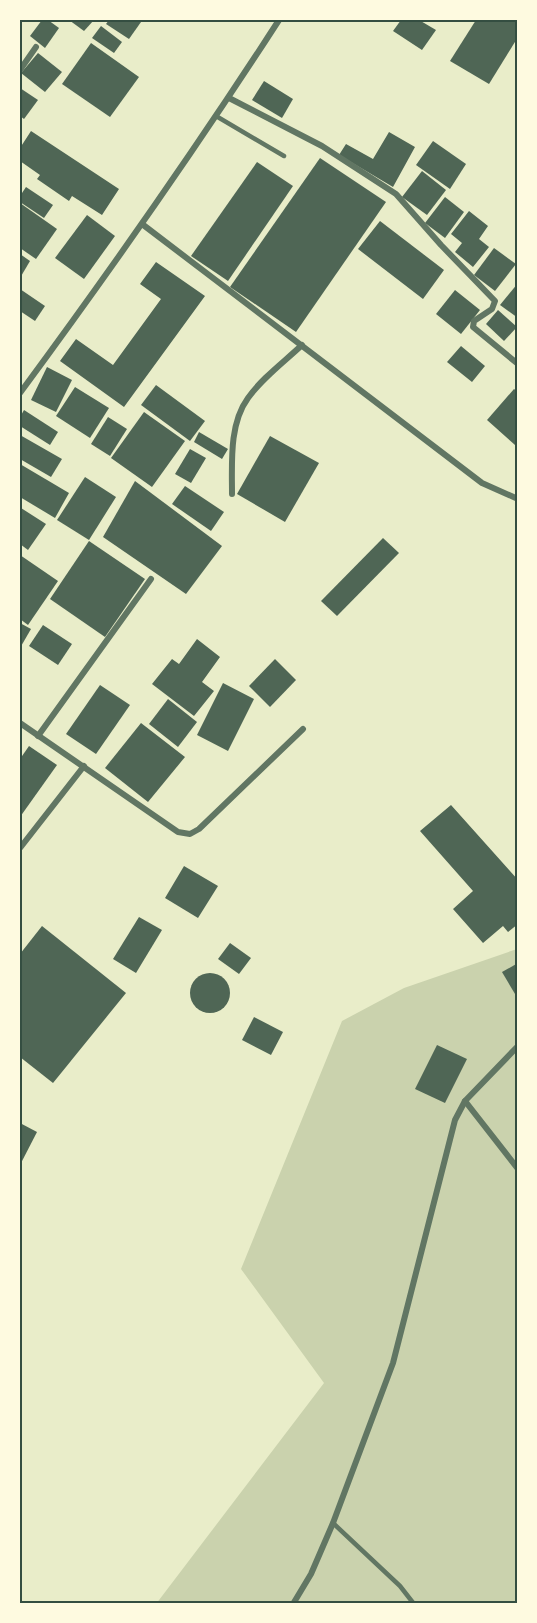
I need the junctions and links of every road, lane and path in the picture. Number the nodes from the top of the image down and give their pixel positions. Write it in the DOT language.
graph roads {
  1 [pos="279,20"];
  2 [pos="36,47"];
  3 [pos="20,70"];
  4 [pos="229,98"];
  5 [pos="216,116"];
  6 [pos="284,156"];
  7 [pos="142,224"];
  8 [pos="302,345"];
  9 [pos="518,364"];
  10 [pos="20,393"];
  11 [pos="232,494"];
  12 [pos="518,499"];
  13 [pos="151,579"];
  14 [pos="20,723"];
  15 [pos="303,729"];
  16 [pos="38,736"];
  17 [pos="84,766"];
  18 [pos="20,848"];
  19 [pos="518,1047"];
  20 [pos="465,1101"];
  21 [pos="518,1170"];
  22 [pos="333,1523"];
  23 [pos="293,1604"];
  24 [pos="414,1604"];
  1 -- 4 [label="street"];
  2 -- 3 [label="street"];
  4 -- 5 [label="street"];
  4 -- 9 [label="street"];
  5 -- 6 [label="lane"];
  5 -- 7 [label="street"];
  7 -- 8 [label="street"];
  7 -- 10 [label="street"];
  8 -- 11 [label="street"];
  8 -- 12 [label="street"];
  13 -- 16 [label="street"];
  14 -- 16 [label="street"];
  15 -- 17 [label="street"];
  16 -- 17 [label="street"];
  17 -- 18 [label="street"];
  19 -- 20 [label="street"];
  20 -- 21 [label="street"];
  20 -- 22 [label="street"];
  22 -- 23 [label="street"];
  22 -- 24 [label="lane"];
}
